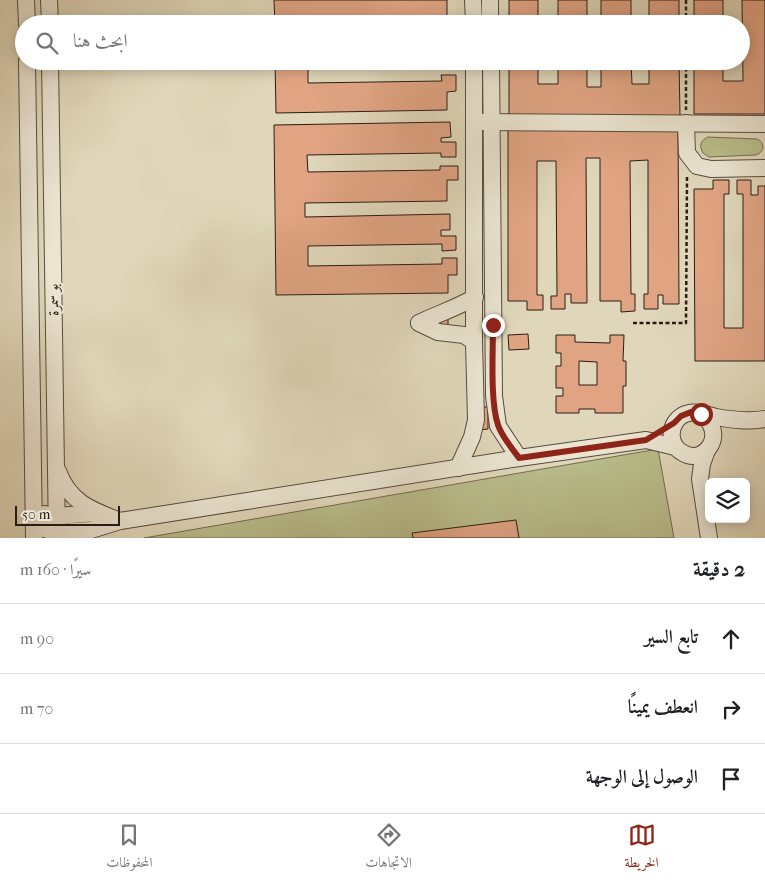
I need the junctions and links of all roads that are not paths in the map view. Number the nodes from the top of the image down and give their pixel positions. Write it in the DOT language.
graph roads {
  1 [pos="26,0"];
  2 [pos="49,0"];
  3 [pos="473,0"];
  4 [pos="490,0"];
  5 [pos="27,15"];
  6 [pos="50,15"];
  7 [pos="474,15"];
  8 [pos="490,15"];
  9 [pos="27,70"];
  10 [pos="50,70"];
  11 [pos="474,70"];
  12 [pos="491,70"];
  13 [pos="474,122"];
  14 [pos="492,122"];
  15 [pos="686,123"];
  16 [pos="765,124"];
  17 [pos="765,168"];
  18 [pos="475,297"];
  19 [pos="474,342"];
  20 [pos="701,414"];
  21 [pos="757,420"];
  22 [pos="674,423"];
  23 [pos="646,440"];
  24 [pos="709,447"];
  25 [pos="679,450"];
  26 [pos="519,458"];
  27 [pos="55,464"];
  28 [pos="458,468"];
  29 [pos="700,479"];
  30 [pos="100,513"];
  31 [pos="120,521"];
  32 [pos="34,526"];
  33 [pos="57,528"];
  34 [pos="85,534"];
  35 [pos="709,538"];
  1 -- 5 [label="street"];
  2 -- 6 [label="street"];
  3 -- 7 [label="street"];
  4 -- 8 [label="street"];
  9 -- 32 [label="street, بو سمرة"];
  10 -- 27 [label="street, بو سمرة"];
  11 -- 13 [label="street"];
  12 -- 14 [label="street"];
  13 -- 14 [label="street"];
  13 -- 18 [label="street"];
  14 -- 15 [label="street"];
  14 -- 26 [label="street"];
  15 -- 16 [label="street"];
  15 -- 17 [label="street"];
  18 -- 19 [label="street"];
  18 -- 19 [label="street"];
  19 -- 28 [label="street"];
  20 -- 21 [label="street"];
  20 -- 22 [label="street"];
  20 -- 24 [label="street"];
  21 -- 24 [label="street"];
  22 -- 23 [label="street"];
  22 -- 25 [label="street"];
  23 -- 25 [label="street"];
  23 -- 26 [label="street"];
  24 -- 25 [label="street"];
  24 -- 29 [label="street"];
  25 -- 29 [label="street"];
  26 -- 28 [label="street"];
  27 -- 30 [label="street"];
  27 -- 33 [label="street, بو سمرة"];
  28 -- 31 [label="street"];
  29 -- 35 [label="street"];
  30 -- 31 [label="street"];
  30 -- 33 [label="street"];
  31 -- 34 [label="street"];
  32 -- 33 [label="street"];
  33 -- 34 [label="street"];
}
